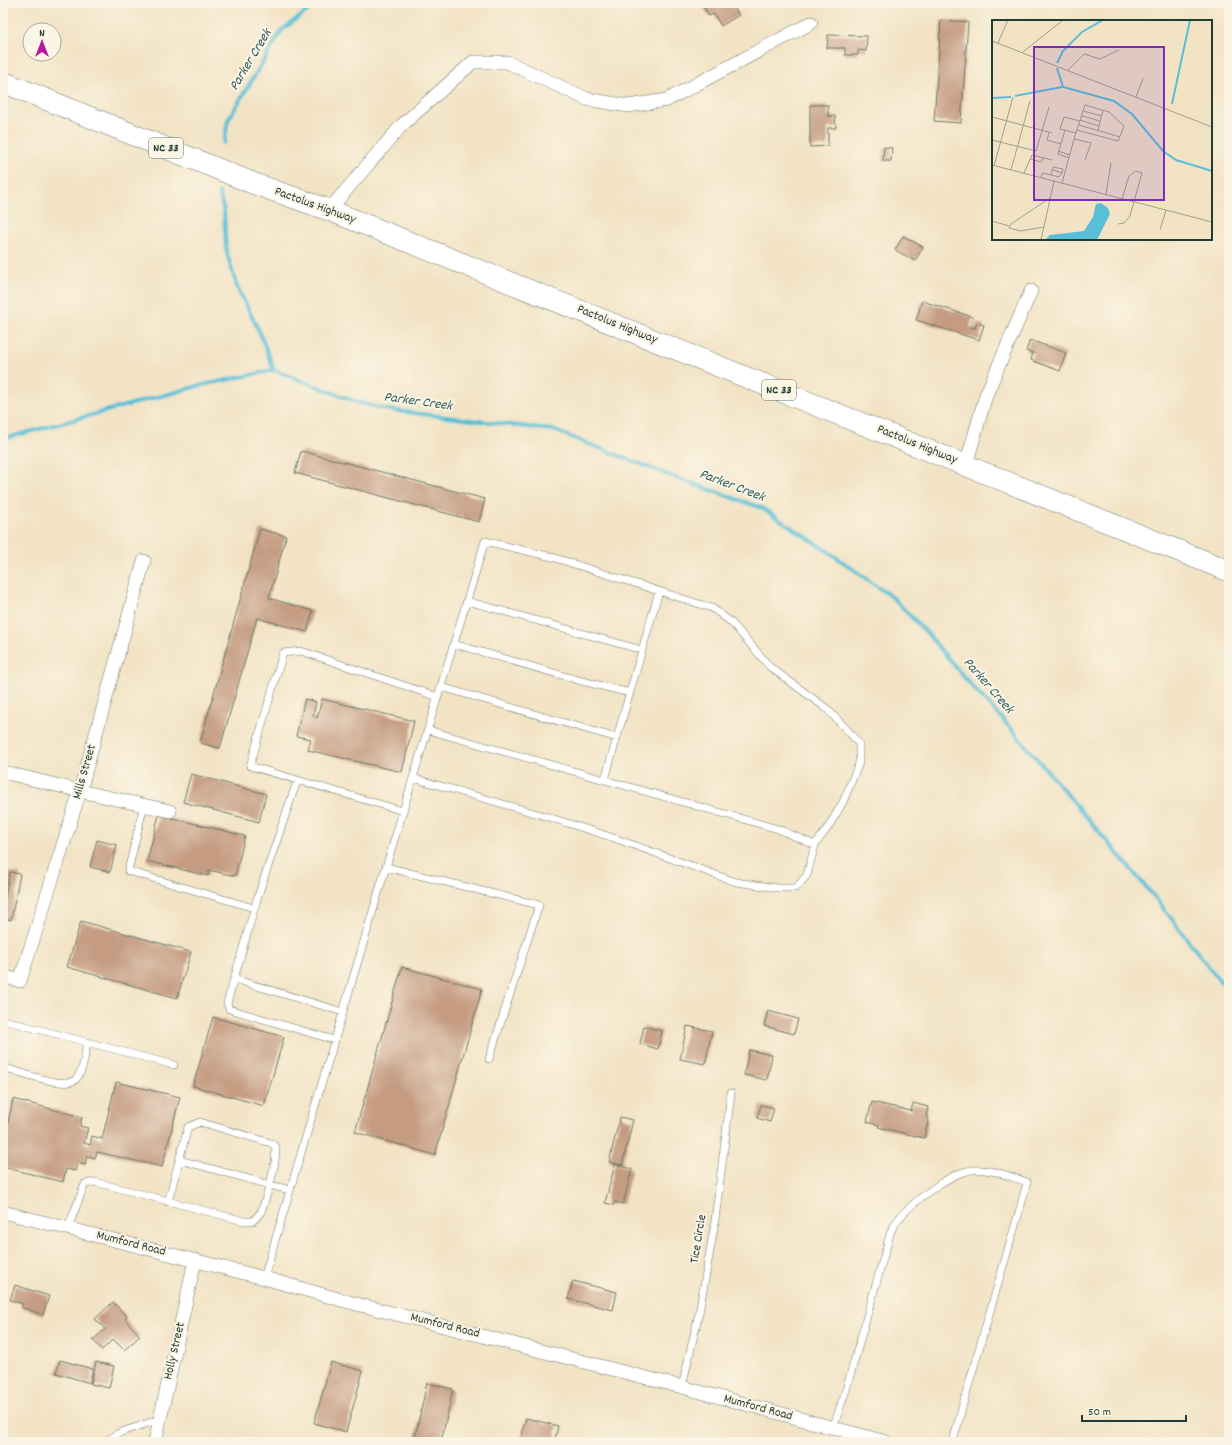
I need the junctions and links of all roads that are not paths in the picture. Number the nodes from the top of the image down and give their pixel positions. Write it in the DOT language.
graph roads {
  1 [pos="811,23"];
  2 [pos="3,82"];
  3 [pos="329,210"];
  4 [pos="1031,291"];
  5 [pos="966,465"];
  6 [pos="144,561"];
  7 [pos="1229,571"];
  8 [pos="659,591"];
  9 [pos="467,601"];
  10 [pos="454,644"];
  11 [pos="642,650"];
  12 [pos="441,687"];
  13 [pos="630,693"];
  14 [pos="438,697"];
  15 [pos="428,730"];
  16 [pos="617,738"];
  17 [pos="3,772"];
  18 [pos="413,778"];
  19 [pos="605,779"];
  20 [pos="297,780"];
  21 [pos="80,791"];
  22 [pos="144,806"];
  23 [pos="170,811"];
  24 [pos="403,811"];
  25 [pos="815,845"];
  26 [pos="386,868"];
  27 [pos="254,908"];
  28 [pos="3,976"];
  29 [pos="234,979"];
  30 [pos="343,1012"];
  31 [pos="3,1020"];
  32 [pos="334,1040"];
  33 [pos="88,1042"];
  34 [pos="489,1059"];
  35 [pos="174,1065"];
  36 [pos="3,1067"];
  37 [pos="732,1094"];
  38 [pos="180,1160"];
  39 [pos="270,1185"];
  40 [pos="290,1190"];
  41 [pos="168,1202"];
  42 [pos="3,1212"];
  43 [pos="68,1228"];
  44 [pos="195,1260"];
  45 [pos="264,1278"];
  46 [pos="682,1387"];
  47 [pos="160,1419"];
  48 [pos="834,1428"];
  49 [pos="105,1442"];
  50 [pos="154,1442"];
  51 [pos="886,1442"];
  52 [pos="953,1442"];
  1 -- 3 [label="street"];
  2 -- 3 [label="main road, Pactolus Highway / NC 33"];
  3 -- 5 [label="main road, Pactolus Highway / NC 33"];
  4 -- 5 [label="street"];
  5 -- 7 [label="main road, Pactolus Highway / NC 33"];
  6 -- 21 [label="street, Mills Street"];
  8 -- 9 [label="lane"];
  8 -- 11 [label="lane"];
  8 -- 25 [label="lane"];
  9 -- 10 [label="lane"];
  9 -- 11 [label="lane"];
  10 -- 12 [label="lane"];
  10 -- 13 [label="lane"];
  11 -- 13 [label="lane"];
  12 -- 14 [label="lane"];
  12 -- 16 [label="lane"];
  13 -- 16 [label="lane"];
  14 -- 15 [label="lane"];
  14 -- 20 [label="lane"];
  15 -- 18 [label="lane"];
  15 -- 19 [label="lane"];
  16 -- 19 [label="lane"];
  17 -- 21 [label="street"];
  18 -- 24 [label="lane"];
  18 -- 25 [label="lane"];
  19 -- 25 [label="lane"];
  20 -- 24 [label="lane"];
  20 -- 27 [label="lane"];
  21 -- 22 [label="street"];
  21 -- 28 [label="street, Mills Street"];
  22 -- 23 [label="street"];
  22 -- 27 [label="lane"];
  24 -- 26 [label="lane"];
  26 -- 30 [label="lane"];
  26 -- 34 [label="lane"];
  27 -- 29 [label="lane"];
  29 -- 30 [label="lane"];
  29 -- 32 [label="lane"];
  30 -- 32 [label="lane"];
  31 -- 33 [label="lane"];
  32 -- 40 [label="lane"];
  33 -- 35 [label="lane"];
  33 -- 36 [label="lane"];
  37 -- 46 [label="lane, Tice Circle"];
  38 -- 39 [label="lane"];
  38 -- 39 [label="lane"];
  38 -- 41 [label="lane"];
  39 -- 40 [label="lane"];
  39 -- 41 [label="lane"];
  40 -- 45 [label="lane"];
  41 -- 43 [label="lane"];
  42 -- 43 [label="street, Mumford Road"];
  43 -- 44 [label="street, Mumford Road"];
  44 -- 45 [label="street, Mumford Road"];
  44 -- 47 [label="street, Holly Street"];
  45 -- 46 [label="street, Mumford Road"];
  46 -- 48 [label="street, Mumford Road"];
  47 -- 49 [label="lane"];
  47 -- 50 [label="street, Holly Street"];
  48 -- 51 [label="street, Mumford Road"];
  48 -- 52 [label="lane"];
}
